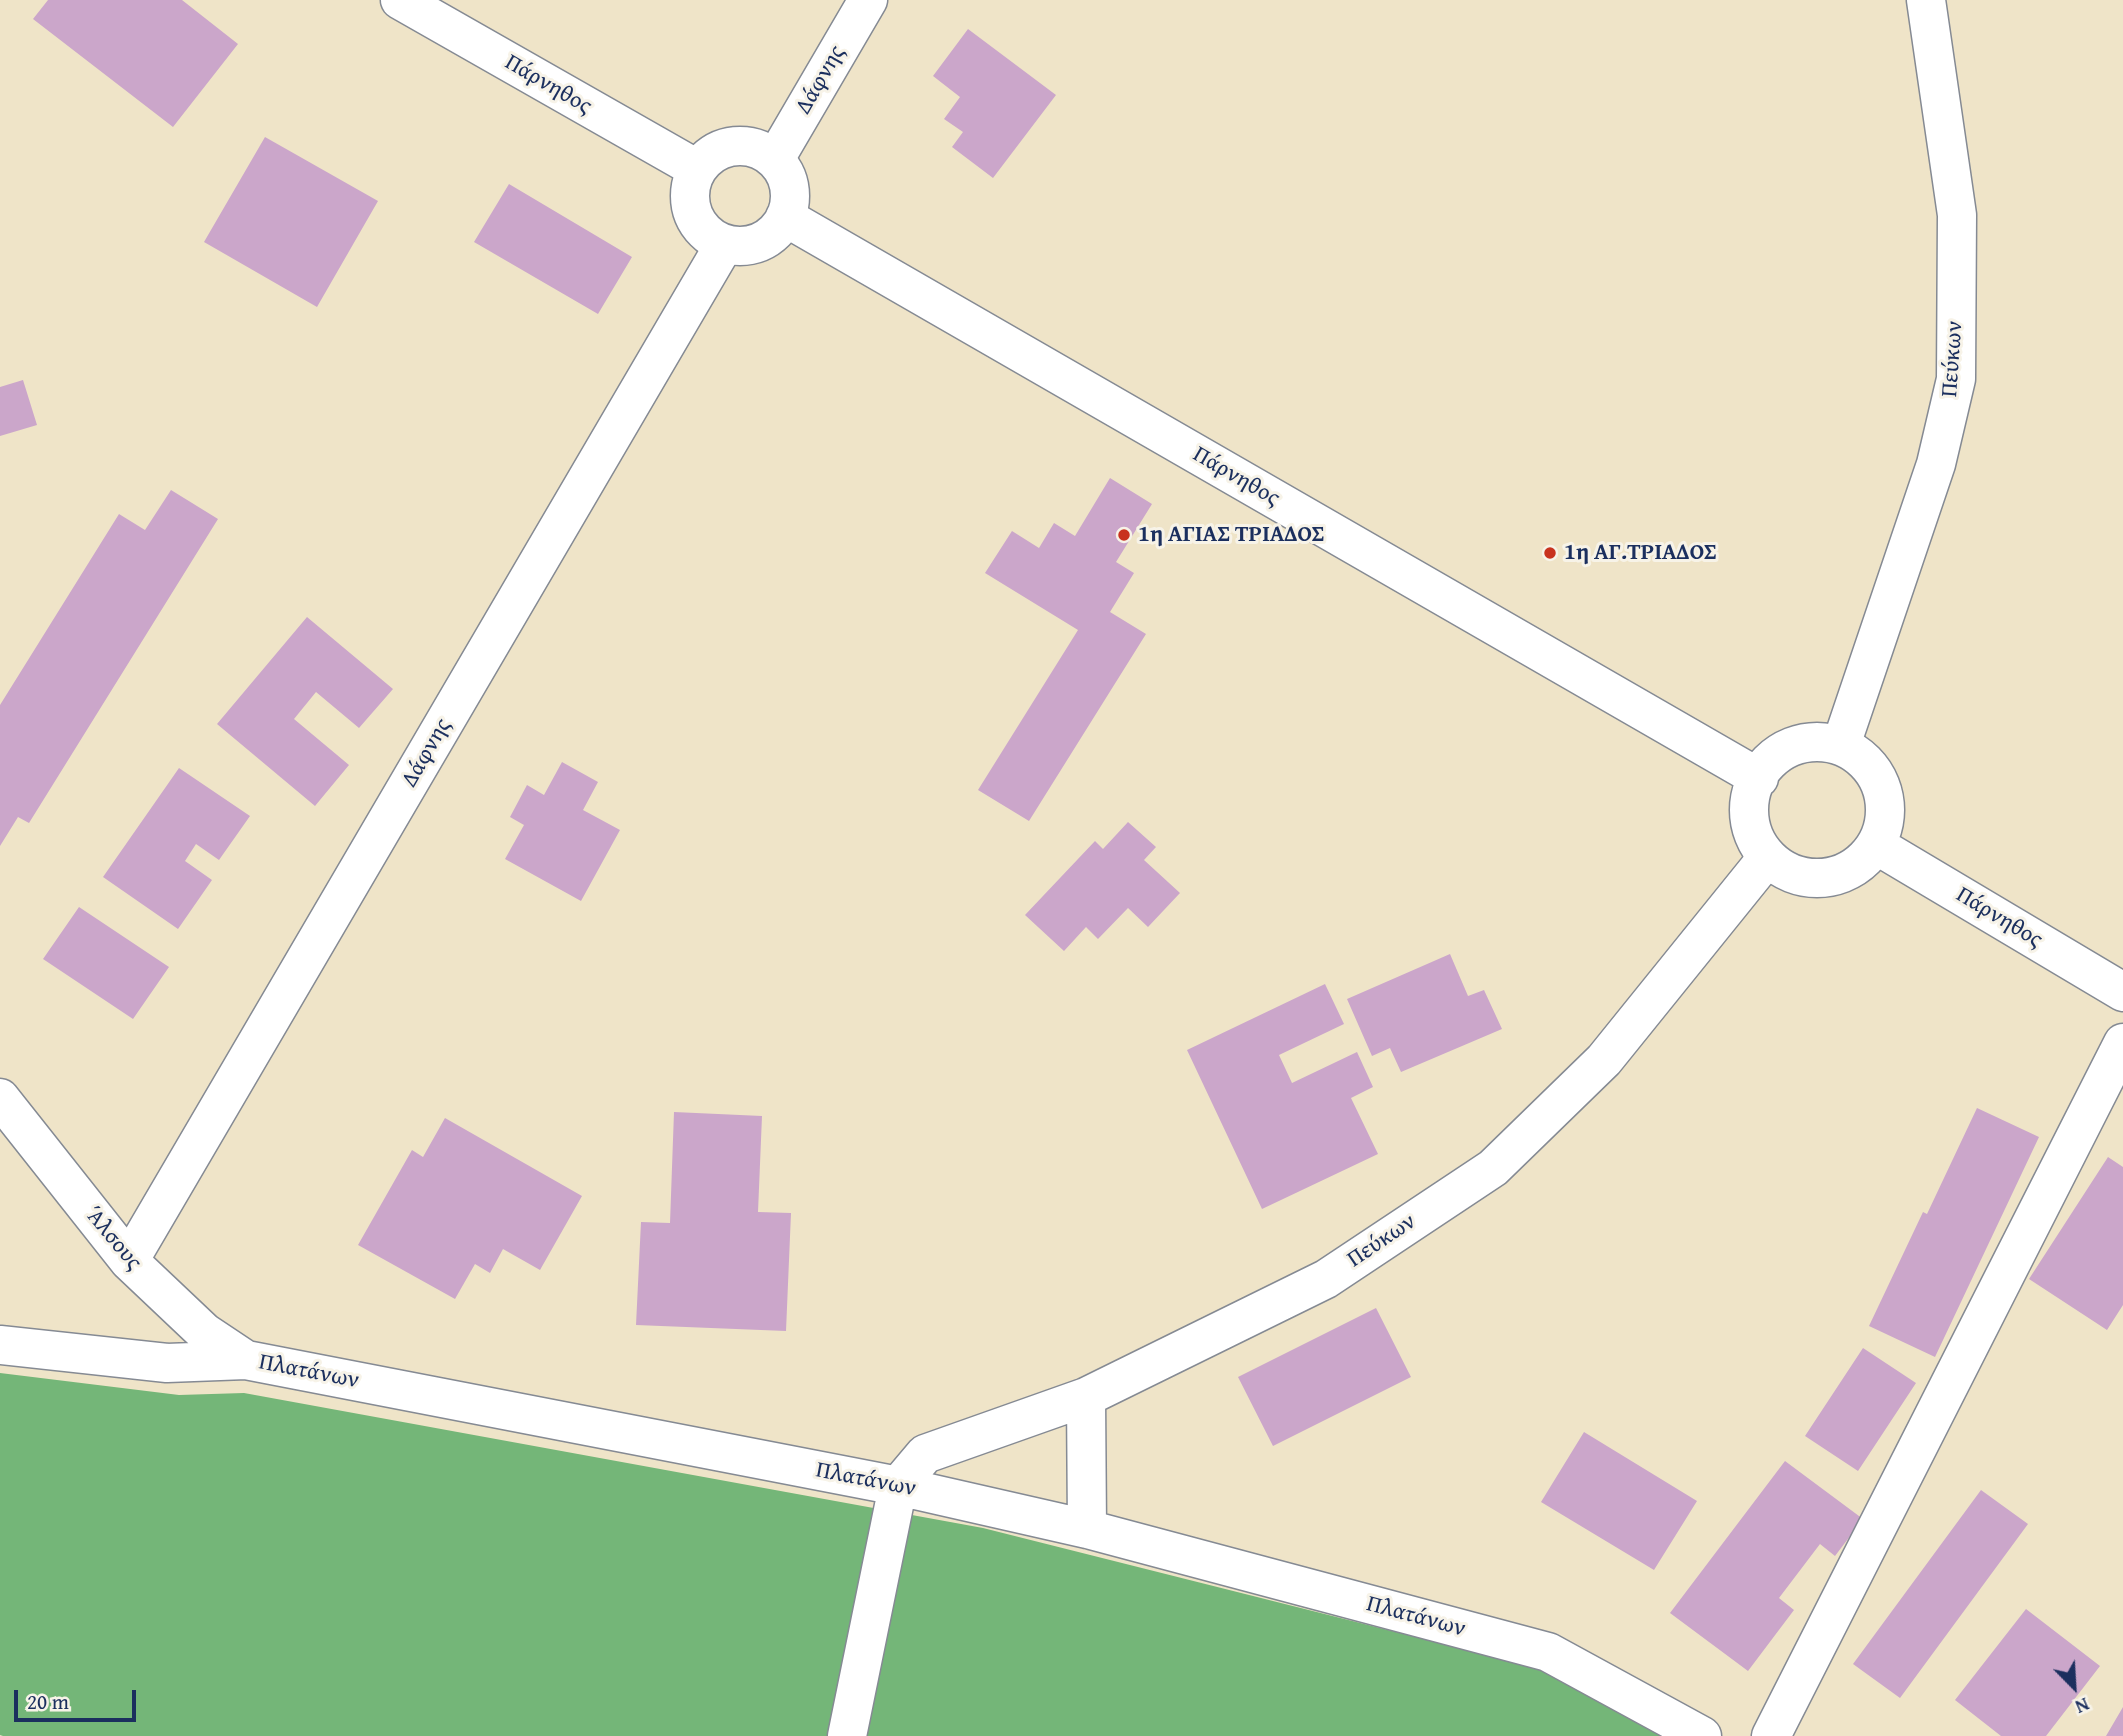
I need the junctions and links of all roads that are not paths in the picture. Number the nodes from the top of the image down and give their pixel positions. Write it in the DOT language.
graph roads {
  1 [pos="400,0"];
  2 [pos="868,0"];
  3 [pos="1926,0"];
  4 [pos="775,159"];
  5 [pos="697,169"];
  6 [pos="785,218"];
  7 [pos="724,245"];
  8 [pos="1841,745"];
  9 [pos="1759,778"];
  10 [pos="1876,845"];
  11 [pos="1767,858"];
  12 [pos="2123,992"];
  13 [pos="2123,1043"];
  14 [pos="0,1098"];
  15 [pos="129,1261"];
  16 [pos="0,1345"];
  17 [pos="246,1360"];
  18 [pos="1086,1397"];
  19 [pos="898,1486"];
  20 [pos="1087,1529"];
  21 [pos="847,1736"];
  22 [pos="1702,1736"];
  23 [pos="1771,1736"];
  1 -- 5 [label="street, Πάρνηθος"];
  2 -- 4 [label="street, Δάφνης"];
  3 -- 8 [label="street, Πεύκων"];
  4 -- 5 [label="street"];
  4 -- 6 [label="street"];
  5 -- 7 [label="street"];
  6 -- 7 [label="street"];
  6 -- 9 [label="street, Πάρνηθος"];
  7 -- 15 [label="street, Δάφνης"];
  8 -- 9 [label="street"];
  8 -- 10 [label="street"];
  9 -- 11 [label="street"];
  10 -- 11 [label="street"];
  10 -- 12 [label="street, Πάρνηθος"];
  11 -- 18 [label="street, Πεύκων"];
  13 -- 23 [label="street"];
  14 -- 15 [label="street, Άλσους"];
  15 -- 17 [label="street, Άλσους"];
  16 -- 17 [label="street, Πλατάνων"];
  17 -- 19 [label="street, Πλατάνων"];
  18 -- 19 [label="street, Πεύκων"];
  18 -- 20 [label="street"];
  19 -- 20 [label="street, Πλατάνων"];
  19 -- 21 [label="street"];
  20 -- 22 [label="street, Πλατάνων"];
}
